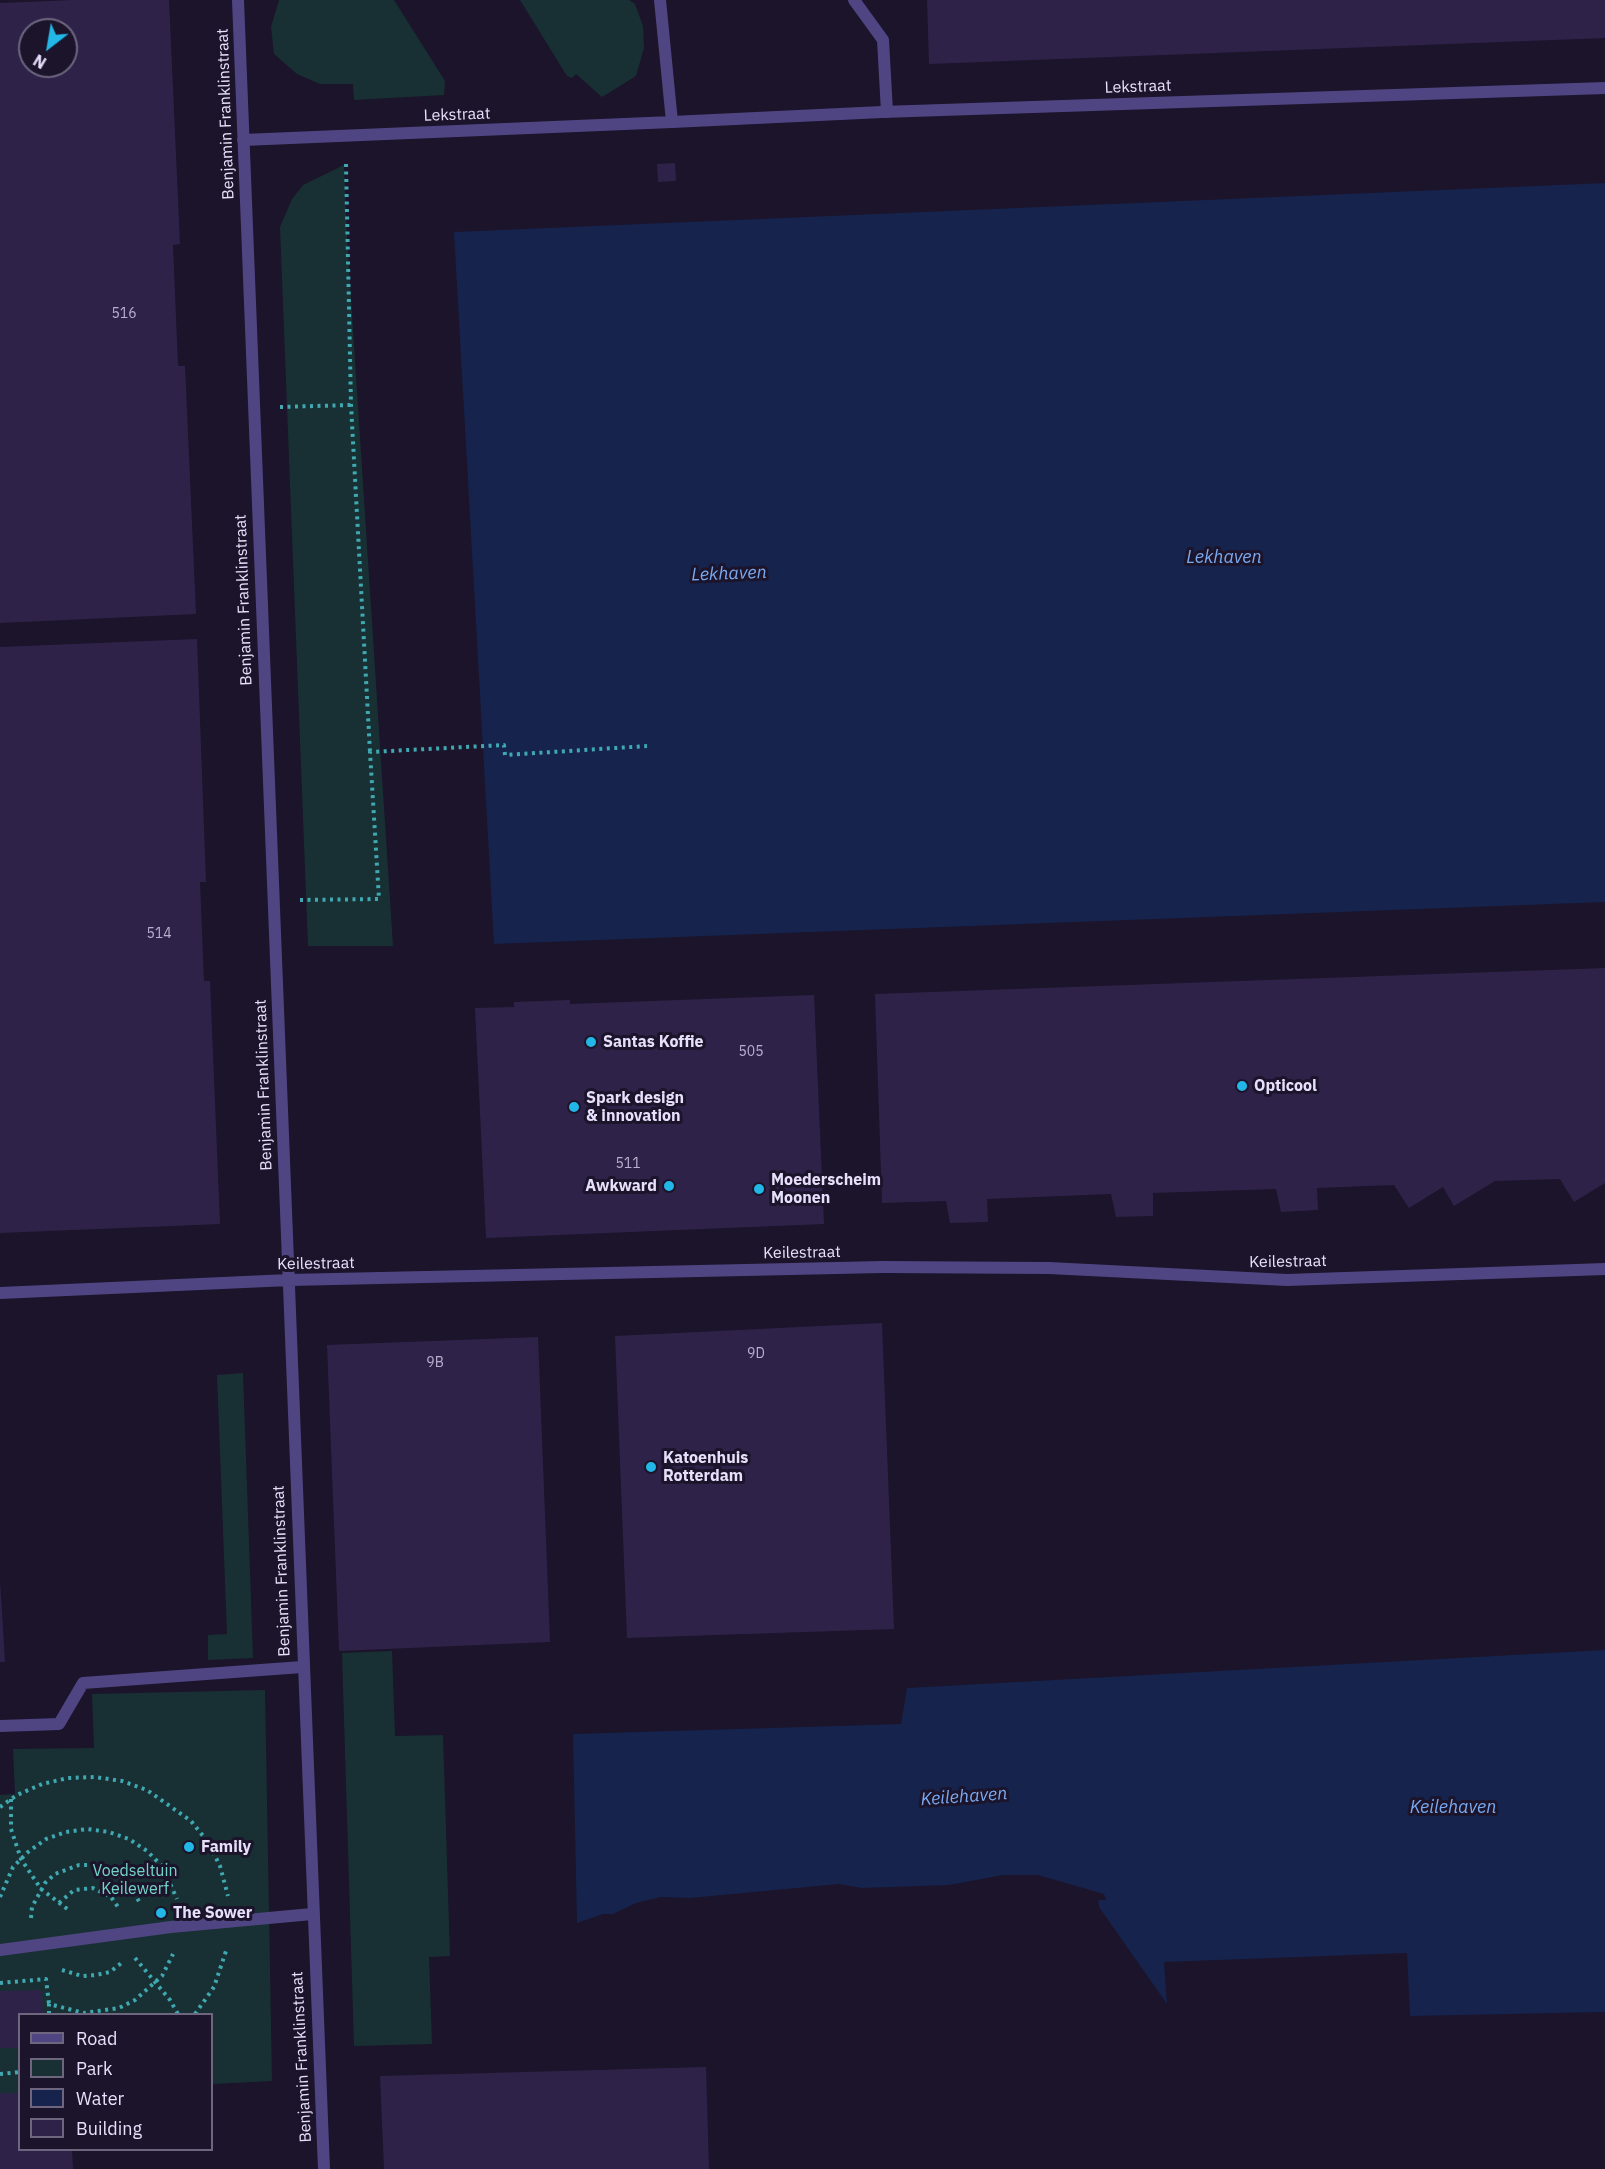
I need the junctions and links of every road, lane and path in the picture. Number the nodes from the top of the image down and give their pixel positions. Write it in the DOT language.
graph roads {
  1 [pos="237,0"];
  2 [pos="660,0"];
  3 [pos="854,0"];
  4 [pos="1605,88"];
  5 [pos="887,112"];
  6 [pos="672,122"];
  7 [pos="344,136"];
  8 [pos="243,140"];
  9 [pos="351,405"];
  10 [pos="253,408"];
  11 [pos="647,746"];
  12 [pos="370,752"];
  13 [pos="273,900"];
  14 [pos="1605,1269"];
  15 [pos="289,1281"];
  16 [pos="0,1293"];
  17 [pos="302,1667"];
  18 [pos="0,1726"];
  19 [pos="11,1799"];
  20 [pos="0,1807"];
  21 [pos="59,1903"];
  22 [pos="312,1914"];
  23 [pos="231,1921"];
  24 [pos="121,1935"];
  25 [pos="105,1937"];
  26 [pos="0,1950"];
  27 [pos="0,1983"];
  28 [pos="49,2004"];
  29 [pos="177,2013"];
  30 [pos="196,2013"];
  31 [pos="18,2072"];
  32 [pos="0,2074"];
  33 [pos="324,2169"];
  1 -- 8 [label="street, Benjamin Franklinstraat"];
  2 -- 6 [label="street"];
  3 -- 5 [label="street"];
  4 -- 5 [label="street, Lekstraat"];
  5 -- 6 [label="street, Lekstraat"];
  6 -- 7 [label="street, Lekstraat"];
  7 -- 8 [label="street, Lekstraat"];
  7 -- 9 [label="path"];
  8 -- 10 [label="street, Benjamin Franklinstraat"];
  9 -- 10 [label="path"];
  9 -- 12 [label="path"];
  10 -- 13 [label="street, Benjamin Franklinstraat"];
  11 -- 12 [label="path"];
  12 -- 13 [label="path"];
  13 -- 15 [label="street, Benjamin Franklinstraat"];
  14 -- 15 [label="street, Keilestraat"];
  15 -- 16 [label="street, Keilestraat"];
  15 -- 17 [label="street, Benjamin Franklinstraat"];
  17 -- 18 [label="street"];
  17 -- 22 [label="street, Benjamin Franklinstraat"];
  19 -- 20 [label="path"];
  19 -- 21 [label="path"];
  19 -- 23 [label="path"];
  21 -- 24 [label="path"];
  21 -- 25 [label="path"];
  22 -- 23 [label="street"];
  22 -- 33 [label="street, Benjamin Franklinstraat"];
  23 -- 24 [label="street"];
  23 -- 30 [label="path"];
  24 -- 25 [label="street"];
  24 -- 29 [label="path"];
  25 -- 26 [label="street"];
  27 -- 28 [label="path"];
  31 -- 32 [label="path"];
}
